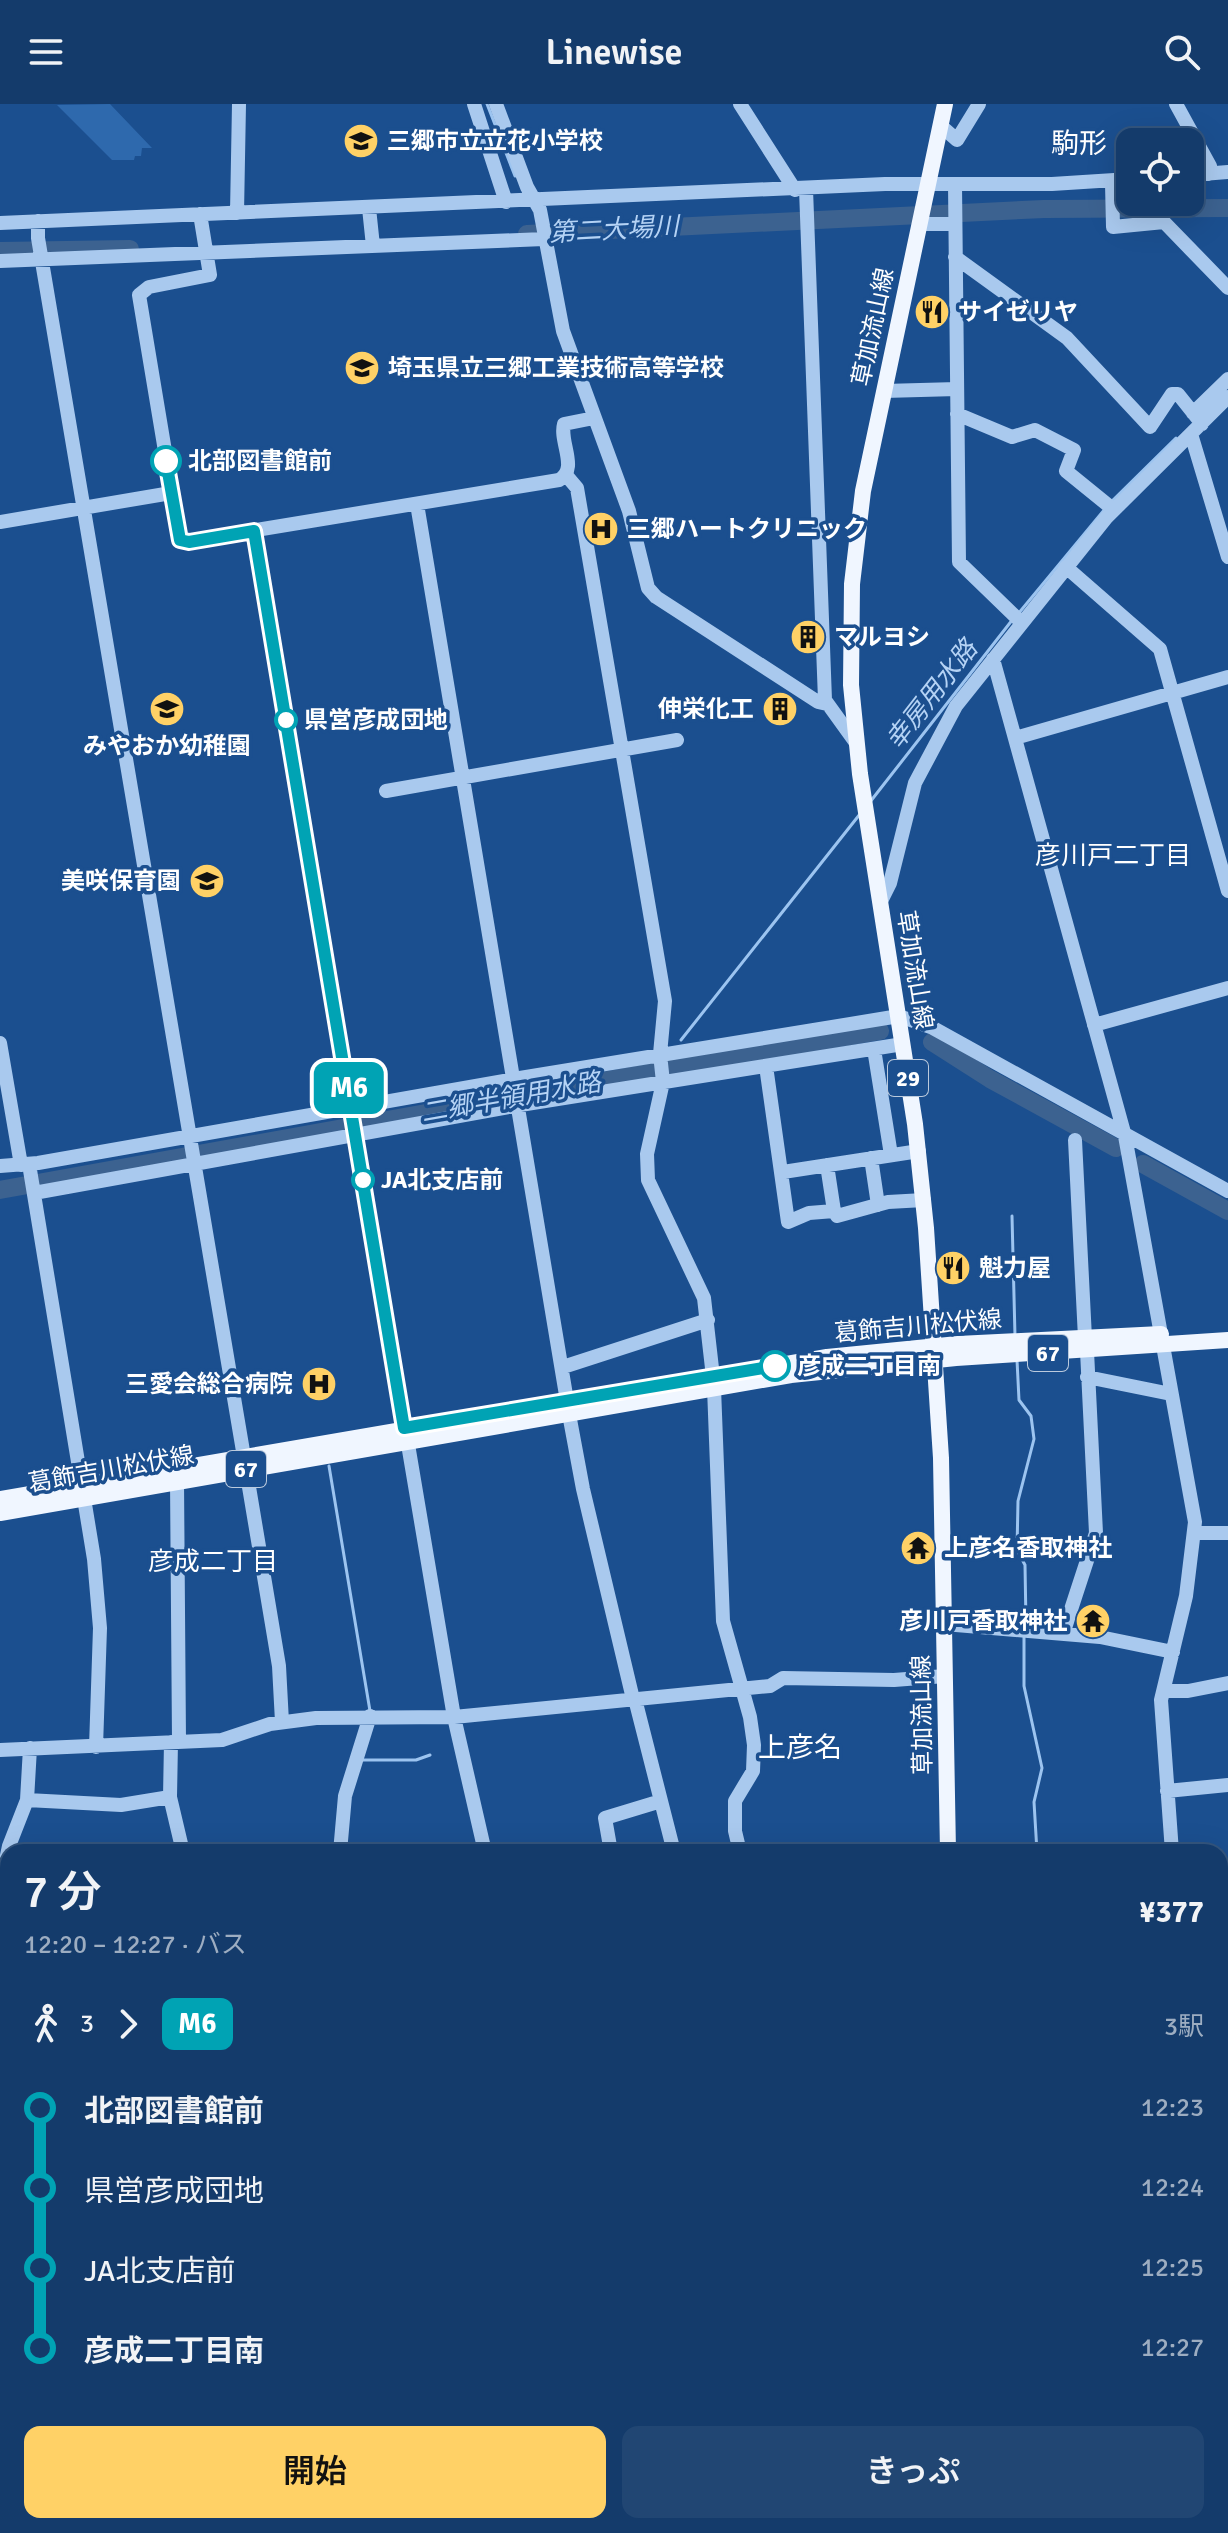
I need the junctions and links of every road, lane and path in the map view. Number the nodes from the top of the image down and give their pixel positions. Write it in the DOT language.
graph roads {
  1 [pos="239,104"];
  2 [pos="474,104"];
  3 [pos="496,104"];
  4 [pos="740,104"];
  5 [pos="945,104"];
  6 [pos="979,104"];
  7 [pos="1176,104"];
  8 [pos="941,126"];
  9 [pos="1228,172"];
  10 [pos="1204,174"];
  11 [pos="1209,174"];
  12 [pos="955,184"];
  13 [pos="1116,186"];
  14 [pos="1112,188"];
  15 [pos="801,190"];
  16 [pos="926,192"];
  17 [pos="534,201"];
  18 [pos="506,202"];
  19 [pos="237,213"];
  20 [pos="369,215"];
  21 [pos="38,221"];
  22 [pos="201,222"];
  23 [pos="0,223"];
  24 [pos="919,224"];
  25 [pos="955,224"];
  26 [pos="544,239"];
  27 [pos="373,246"];
  28 [pos="206,251"];
  29 [pos="955,257"];
  30 [pos="42,260"];
  31 [pos="0,261"];
  32 [pos="1228,288"];
  33 [pos="1228,379"];
  34 [pos="957,389"];
  35 [pos="884,391"];
  36 [pos="1228,397"];
  37 [pos="957,414"];
  38 [pos="594,418"];
  39 [pos="1195,423"];
  40 [pos="566,475"];
  41 [pos="171,493"];
  42 [pos="417,504"];
  43 [pos="1111,507"];
  44 [pos="83,508"];
  45 [pos="0,522"];
  46 [pos="254,531"];
  47 [pos="1228,557"];
  48 [pos="1066,567"];
  49 [pos="1017,619"];
  50 [pos="993,659"];
  51 [pos="1228,677"];
  52 [pos="1172,691"];
  53 [pos="827,704"];
  54 [pos="1015,738"];
  55 [pos="677,740"];
  56 [pos="856,743"];
  57 [pos="622,751"];
  58 [pos="462,777"];
  59 [pos="386,791"];
  60 [pos="1228,891"];
  61 [pos="880,903"];
  62 [pos="1228,988"];
  63 [pos="899,1016"];
  64 [pos="1094,1025"];
  65 [pos="898,1042"];
  66 [pos="0,1043"];
  67 [pos="874,1049"];
  68 [pos="808,1052"];
  69 [pos="660,1060"];
  70 [pos="766,1066"];
  71 [pos="663,1082"];
  72 [pos="517,1094"];
  73 [pos="353,1125"];
  74 [pos="1125,1136"];
  75 [pos="1075,1140"];
  76 [pos="919,1151"];
  77 [pos="193,1152"];
  78 [pos="891,1155"];
  79 [pos="871,1158"];
  80 [pos="827,1165"];
  81 [pos="0,1166"];
  82 [pos="783,1172"];
  83 [pos="29,1177"];
  84 [pos="1228,1191"];
  85 [pos="924,1200"];
  86 [pos="878,1205"];
  87 [pos="834,1211"];
  88 [pos="708,1320"];
  89 [pos="1228,1330"];
  90 [pos="1160,1339"];
  91 [pos="1228,1340"];
  92 [pos="1086,1344"];
  93 [pos="934,1353"];
  94 [pos="563,1367"];
  95 [pos="1087,1377"];
  96 [pos="713,1382"];
  97 [pos="1171,1394"];
  98 [pos="568,1407"];
  99 [pos="406,1436"];
  100 [pos="245,1463"];
  101 [pos="177,1480"];
  102 [pos="83,1491"];
  103 [pos="0,1499"];
  104 [pos="0,1513"];
  105 [pos="1196,1533"];
  106 [pos="1228,1533"];
  107 [pos="944,1624"];
  108 [pos="1063,1634"];
  109 [pos="1173,1652"];
  110 [pos="945,1676"];
  111 [pos="1228,1683"];
  112 [pos="742,1689"];
  113 [pos="1163,1691"];
  114 [pos="634,1699"];
  115 [pos="370,1716"];
  116 [pos="454,1717"];
  117 [pos="282,1722"];
  118 [pos="175,1742"];
  119 [pos="96,1747"];
  120 [pos="30,1748"];
  121 [pos="0,1750"];
  122 [pos="1228,1785"];
  123 [pos="1167,1791"];
  124 [pos="170,1797"];
  125 [pos="27,1800"];
  126 [pos="661,1801"];
  127 [pos="10,1844"];
  128 [pos="181,1844"];
  129 [pos="341,1844"];
  130 [pos="483,1844"];
  131 [pos="610,1844"];
  132 [pos="672,1844"];
  133 [pos="738,1844"];
  134 [pos="948,1844"];
  135 [pos="1171,1844"];
  1 -- 19 [label="street"];
  2 -- 18 [label="street"];
  3 -- 17 [label="street"];
  4 -- 15 [label="street"];
  5 -- 8 [label="main road, 草加流山線 / 29"];
  6 -- 8 [label="street"];
  7 -- 11 [label="street"];
  8 -- 16 [label="main road, 草加流山線 / 29"];
  9 -- 11 [label="street"];
  10 -- 11 [label="street"];
  12 -- 14 [label="street"];
  12 -- 16 [label="street"];
  12 -- 25 [label="street"];
  13 -- 14 [label="street"];
  14 -- 32 [label="street"];
  15 -- 16 [label="street"];
  15 -- 17 [label="street"];
  15 -- 53 [label="street"];
  16 -- 24 [label="main road, 草加流山線 / 29"];
  17 -- 18 [label="street"];
  17 -- 26 [label="street"];
  18 -- 20 [label="street"];
  19 -- 20 [label="street"];
  19 -- 22 [label="street"];
  20 -- 27 [label="street"];
  21 -- 22 [label="street"];
  21 -- 23 [label="street"];
  21 -- 30 [label="street"];
  22 -- 28 [label="street"];
  24 -- 25 [label="street"];
  24 -- 35 [label="main road, 草加流山線 / 29"];
  25 -- 29 [label="street"];
  26 -- 27 [label="street"];
  26 -- 38 [label="street"];
  27 -- 28 [label="street"];
  28 -- 30 [label="street"];
  28 -- 41 [label="street"];
  29 -- 34 [label="street"];
  29 -- 39 [label="street"];
  30 -- 31 [label="street"];
  30 -- 44 [label="street"];
  33 -- 39 [label="street"];
  34 -- 35 [label="street"];
  34 -- 37 [label="street"];
  35 -- 56 [label="main road, 草加流山線 / 29"];
  36 -- 39 [label="street"];
  37 -- 43 [label="street"];
  37 -- 49 [label="street"];
  38 -- 40 [label="street"];
  38 -- 53 [label="street"];
  39 -- 43 [label="street"];
  39 -- 47 [label="street"];
  40 -- 42 [label="street"];
  40 -- 57 [label="street"];
  41 -- 44 [label="street"];
  41 -- 46 [label="street"];
  42 -- 46 [label="street"];
  42 -- 58 [label="street"];
  43 -- 48 [label="street"];
  44 -- 45 [label="street"];
  44 -- 77 [label="street"];
  46 -- 73 [label="street"];
  48 -- 49 [label="street"];
  48 -- 52 [label="street"];
  49 -- 50 [label="street"];
  50 -- 54 [label="street"];
  50 -- 61 [label="street"];
  51 -- 52 [label="street"];
  52 -- 54 [label="street"];
  52 -- 60 [label="street"];
  53 -- 56 [label="street"];
  54 -- 64 [label="street"];
  55 -- 57 [label="street"];
  56 -- 61 [label="main road, 草加流山線 / 29"];
  57 -- 58 [label="street"];
  57 -- 69 [label="street"];
  58 -- 59 [label="street"];
  58 -- 72 [label="street"];
  61 -- 63 [label="main road, 草加流山線 / 29"];
  62 -- 64 [label="street"];
  63 -- 65 [label="main road, 草加流山線 / 29"];
  63 -- 69 [label="street"];
  63 -- 74 [label="street"];
  64 -- 74 [label="street"];
  65 -- 67 [label="street"];
  65 -- 68 [label="street"];
  65 -- 76 [label="main road, 草加流山線 / 29"];
  66 -- 83 [label="street"];
  67 -- 70 [label="street"];
  67 -- 78 [label="street"];
  69 -- 71 [label="street"];
  69 -- 72 [label="street"];
  70 -- 71 [label="street"];
  70 -- 82 [label="street"];
  71 -- 72 [label="street"];
  71 -- 88 [label="street"];
  72 -- 73 [label="street"];
  72 -- 73 [label="street"];
  72 -- 94 [label="street"];
  73 -- 77 [label="street"];
  73 -- 77 [label="street"];
  73 -- 99 [label="street"];
  74 -- 84 [label="street"];
  74 -- 90 [label="street"];
  75 -- 92 [label="street"];
  76 -- 78 [label="street"];
  76 -- 85 [label="main road, 草加流山線 / 29"];
  77 -- 83 [label="street"];
  77 -- 83 [label="street"];
  77 -- 100 [label="street"];
  78 -- 79 [label="street"];
  79 -- 80 [label="street"];
  79 -- 86 [label="street"];
  80 -- 82 [label="street"];
  80 -- 87 [label="street"];
  81 -- 83 [label="street"];
  82 -- 87 [label="street"];
  83 -- 102 [label="street"];
  85 -- 86 [label="street"];
  85 -- 93 [label="main road, 草加流山線 / 29"];
  86 -- 87 [label="street"];
  88 -- 94 [label="street"];
  88 -- 96 [label="street"];
  89 -- 90 [label="main road, 葛飾吉川松伏線 / 67"];
  90 -- 91 [label="main road, 葛飾吉川松伏線 / 67"];
  90 -- 92 [label="main road, 葛飾吉川松伏線 / 67"];
  90 -- 97 [label="street"];
  92 -- 93 [label="main road, 葛飾吉川松伏線 / 67"];
  92 -- 95 [label="street"];
  93 -- 96 [label="main road, 葛飾吉川松伏線 / 67"];
  93 -- 107 [label="main road, 草加流山線 / 29"];
  94 -- 98 [label="street"];
  95 -- 97 [label="street"];
  95 -- 108 [label="street"];
  96 -- 98 [label="main road, 葛飾吉川松伏線 / 67"];
  96 -- 112 [label="street"];
  97 -- 105 [label="street"];
  98 -- 99 [label="main road, 葛飾吉川松伏線 / 67"];
  98 -- 114 [label="street"];
  99 -- 100 [label="main road, 葛飾吉川松伏線 / 67"];
  99 -- 116 [label="street"];
  100 -- 101 [label="main road, 葛飾吉川松伏線 / 67"];
  100 -- 102 [label="main road, 葛飾吉川松伏線 / 67"];
  100 -- 117 [label="street"];
  101 -- 102 [label="main road, 葛飾吉川松伏線 / 67"];
  101 -- 118 [label="street"];
  102 -- 103 [label="main road, 葛飾吉川松伏線 / 67"];
  102 -- 104 [label="main road, 葛飾吉川松伏線 / 67"];
  102 -- 119 [label="street"];
  105 -- 106 [label="street"];
  105 -- 109 [label="street"];
  107 -- 108 [label="street"];
  107 -- 110 [label="main road, 草加流山線 / 29"];
  108 -- 109 [label="street"];
  109 -- 113 [label="street"];
  110 -- 112 [label="street"];
  110 -- 134 [label="main road, 草加流山線 / 29"];
  111 -- 113 [label="street"];
  112 -- 114 [label="street"];
  112 -- 133 [label="street"];
  113 -- 123 [label="street"];
  114 -- 116 [label="street"];
  114 -- 126 [label="street"];
  115 -- 116 [label="street"];
  115 -- 117 [label="street"];
  115 -- 129 [label="street"];
  116 -- 130 [label="street"];
  117 -- 118 [label="street"];
  118 -- 119 [label="street"];
  118 -- 124 [label="street"];
  119 -- 120 [label="street"];
  120 -- 121 [label="street"];
  120 -- 125 [label="street"];
  122 -- 123 [label="street"];
  123 -- 135 [label="street"];
  124 -- 125 [label="street"];
  124 -- 128 [label="street"];
  125 -- 127 [label="street"];
  126 -- 131 [label="street"];
  126 -- 132 [label="street"];
}
